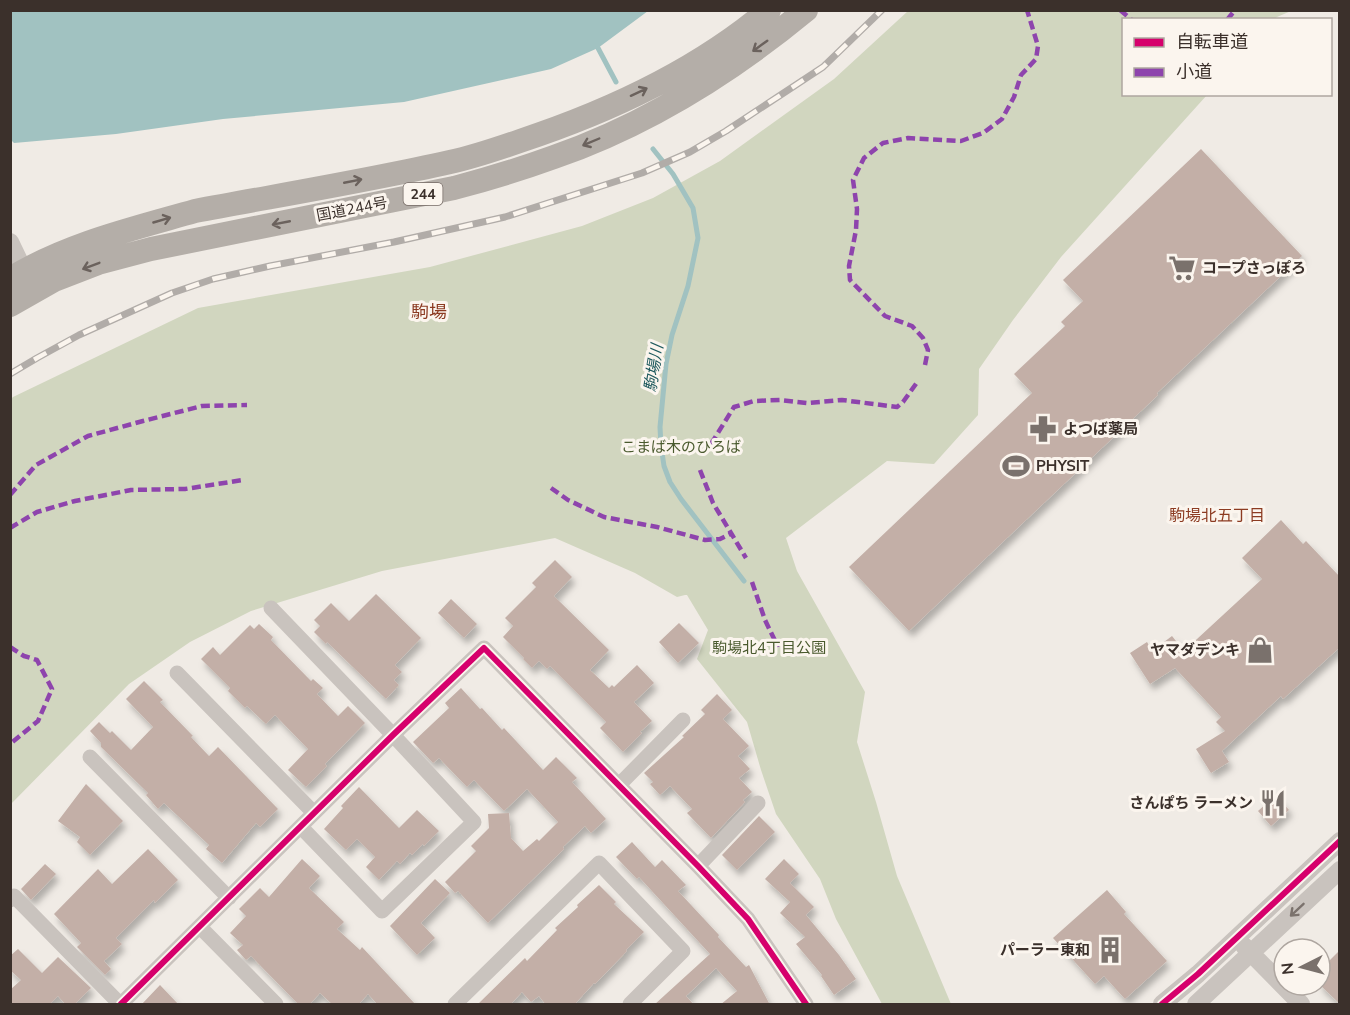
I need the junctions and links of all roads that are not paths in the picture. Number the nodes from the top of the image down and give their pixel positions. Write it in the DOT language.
graph roads {
  1 [pos="769,10"];
  2 [pos="806,10"];
  3 [pos="10,242"];
  4 [pos="17,275"];
  5 [pos="10,305"];
  6 [pos="271,608"];
  7 [pos="177,673"];
  8 [pos="683,720"];
  9 [pos="393,735"];
  10 [pos="90,757"];
  11 [pos="619,785"];
  12 [pos="758,803"];
  13 [pos="314,813"];
  14 [pos="301,827"];
  15 [pos="1340,841"];
  16 [pos="698,866"];
  17 [pos="1340,870"];
  18 [pos="229,898"];
  19 [pos="10,900"];
  20 [pos="200,927"];
  21 [pos="1235,937"];
  22 [pos="1250,953"];
  23 [pos="120,1005"];
  24 [pos="276,1005"];
  25 [pos="455,1005"];
  26 [pos="630,1005"];
  27 [pos="806,1005"];
  28 [pos="1162,1005"];
  29 [pos="1196,1005"];
  30 [pos="1301,1005"];
  4 -- 1 [label="highway, 国道244号 / 244, one-way"];
  2 -- 5 [label="highway, 国道244号 / 244, one-way"];
  3 -- 4 [label="street"];
  6 -- 9 [label="street"];
  7 -- 13 [label="street"];
  8 -- 11 [label="street"];
  9 -- 11 [label="street"];
  9 -- 13 [label="street"];
  9 -- 14 [label="street"];
  10 -- 18 [label="street"];
  11 -- 16 [label="street"];
  12 -- 16 [label="street"];
  13 -- 14 [label="street"];
  14 -- 18 [label="street"];
  15 -- 21 [label="street"];
  16 -- 27 [label="street"];
  17 -- 22 [label="street, one-way"];
  18 -- 20 [label="street"];
  19 -- 23 [label="street"];
  20 -- 23 [label="street"];
  20 -- 24 [label="street"];
  21 -- 22 [label="street"];
  21 -- 28 [label="street"];
  22 -- 29 [label="street"];
  22 -- 30 [label="street"];
  25 -- 26 [label="street"];
}
